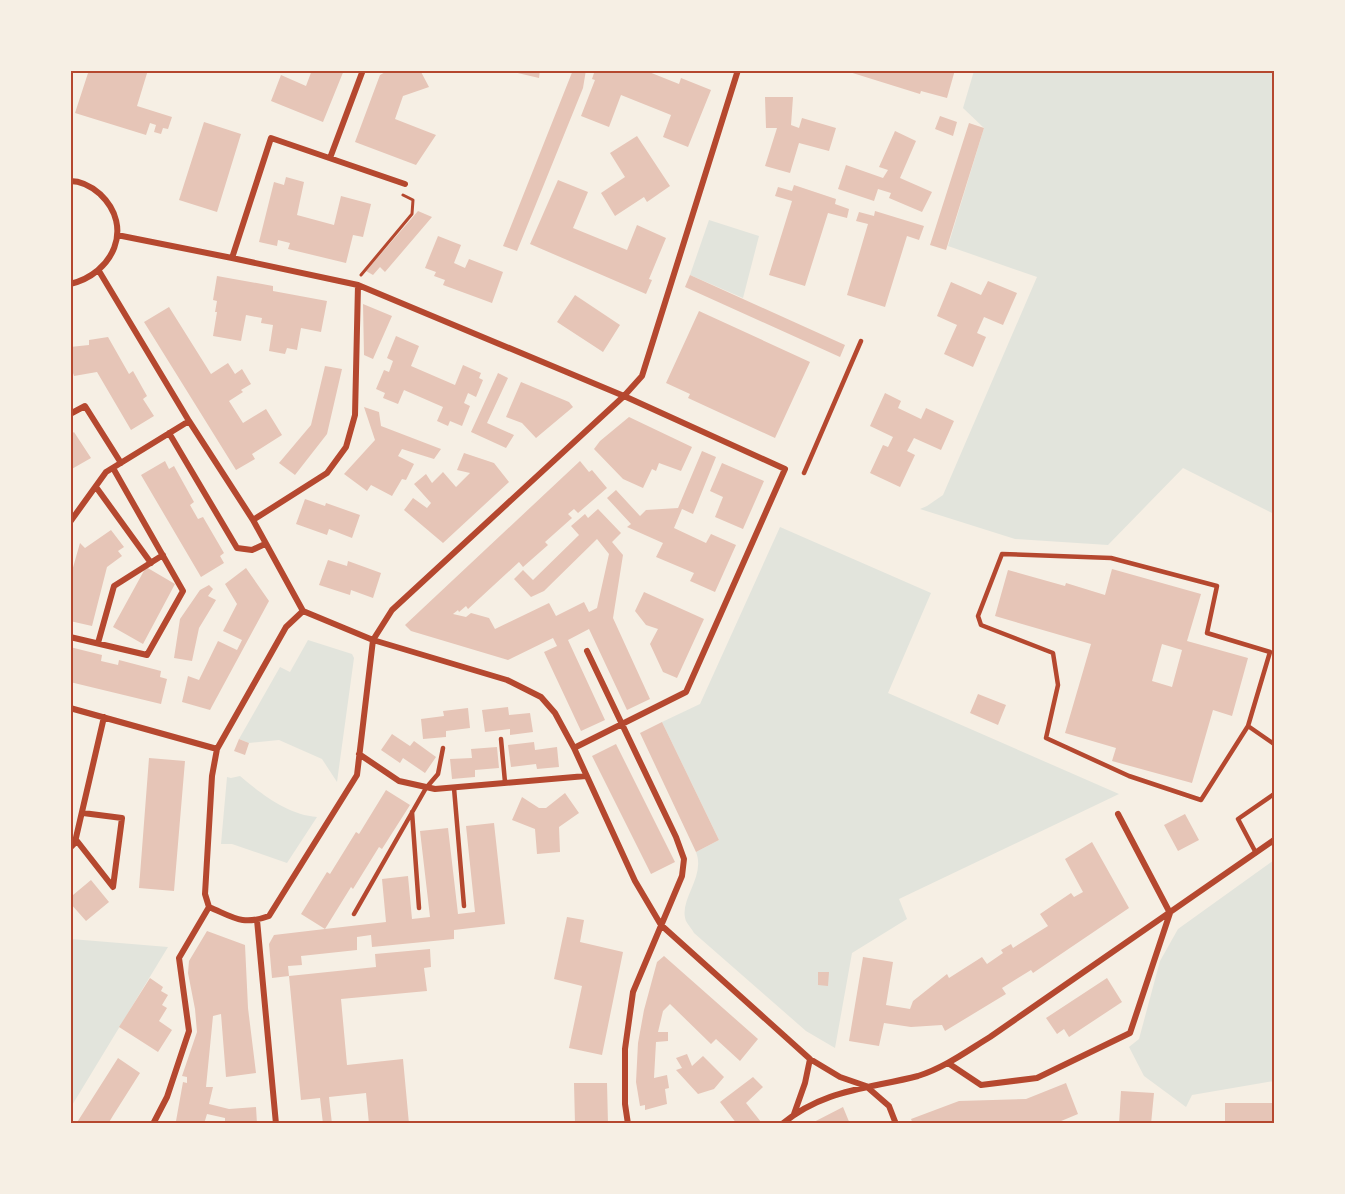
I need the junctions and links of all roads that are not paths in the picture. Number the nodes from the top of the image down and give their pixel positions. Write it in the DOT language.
graph roads {
  1 [pos="363,70"];
  2 [pos="738,70"];
  3 [pos="330,158"];
  4 [pos="70,181"];
  5 [pos="405,184"];
  6 [pos="117,235"];
  7 [pos="232,258"];
  8 [pos="99,272"];
  9 [pos="70,284"];
  10 [pos="358,285"];
  11 [pos="861,341"];
  12 [pos="624,396"];
  13 [pos="70,414"];
  14 [pos="189,421"];
  15 [pos="169,433"];
  16 [pos="121,463"];
  17 [pos="113,468"];
  18 [pos="804,473"];
  19 [pos="96,487"];
  20 [pos="253,520"];
  21 [pos="70,522"];
  22 [pos="265,543"];
  23 [pos="163,555"];
  24 [pos="151,563"];
  25 [pos="301,608"];
  26 [pos="70,637"];
  27 [pos="373,640"];
  28 [pos="98,643"];
  29 [pos="586,651"];
  30 [pos="70,708"];
  31 [pos="104,717"];
  32 [pos="622,724"];
  33 [pos="1248,726"];
  34 [pos="501,739"];
  35 [pos="1275,744"];
  36 [pos="443,748"];
  37 [pos="574,748"];
  38 [pos="217,749"];
  39 [pos="359,754"];
  40 [pos="586,776"];
  41 [pos="505,783"];
  42 [pos="426,788"];
  43 [pos="454,788"];
  44 [pos="1275,794"];
  45 [pos="412,812"];
  46 [pos="83,813"];
  47 [pos="1118,814"];
  48 [pos="1275,840"];
  49 [pos="74,842"];
  50 [pos="70,848"];
  51 [pos="1256,853"];
  52 [pos="464,906"];
  53 [pos="208,907"];
  54 [pos="419,908"];
  55 [pos="1170,913"];
  56 [pos="354,914"];
  57 [pos="257,920"];
  58 [pos="661,925"];
  59 [pos="810,1059"];
  60 [pos="948,1063"];
  61 [pos="866,1086"];
  62 [pos="793,1114"];
  63 [pos="153,1124"];
  64 [pos="276,1124"];
  65 [pos="628,1124"];
  66 [pos="782,1124"];
  67 [pos="896,1124"];
  1 -- 3 [label="street"];
  2 -- 12 [label="street"];
  3 -- 5 [label="street"];
  3 -- 7 [label="street"];
  4 -- 6 [label="street"];
  6 -- 7 [label="street"];
  6 -- 8 [label="street"];
  7 -- 10 [label="street"];
  8 -- 9 [label="street"];
  8 -- 14 [label="street"];
  10 -- 12 [label="street"];
  10 -- 20 [label="street"];
  11 -- 18 [label="lane"];
  12 -- 27 [label="street"];
  12 -- 32 [label="street"];
  13 -- 16 [label="street"];
  14 -- 15 [label="street"];
  14 -- 20 [label="street"];
  15 -- 16 [label="street"];
  15 -- 22 [label="street"];
  16 -- 17 [label="street"];
  17 -- 19 [label="street"];
  17 -- 23 [label="street"];
  19 -- 21 [label="street"];
  19 -- 24 [label="street"];
  20 -- 22 [label="street"];
  22 -- 25 [label="street"];
  23 -- 24 [label="street"];
  23 -- 28 [label="street"];
  24 -- 28 [label="street"];
  25 -- 27 [label="street"];
  25 -- 38 [label="street"];
  26 -- 28 [label="street"];
  27 -- 37 [label="street"];
  27 -- 39 [label="street"];
  29 -- 32 [label="street"];
  30 -- 31 [label="street"];
  31 -- 38 [label="street"];
  31 -- 46 [label="street"];
  32 -- 37 [label="street"];
  32 -- 58 [label="street"];
  33 -- 33 [label="lane"];
  33 -- 35 [label="lane"];
  34 -- 41 [label="lane"];
  36 -- 42 [label="lane"];
  37 -- 40 [label="street"];
  38 -- 53 [label="street"];
  39 -- 42 [label="street"];
  39 -- 57 [label="street"];
  40 -- 41 [label="street"];
  40 -- 58 [label="street"];
  41 -- 43 [label="street"];
  42 -- 43 [label="street"];
  42 -- 45 [label="lane"];
  43 -- 52 [label="lane"];
  44 -- 51 [label="lane"];
  45 -- 54 [label="lane"];
  45 -- 56 [label="lane"];
  46 -- 49 [label="street"];
  46 -- 49 [label="street"];
  47 -- 55 [label="street"];
  48 -- 51 [label="street"];
  49 -- 50 [label="street"];
  51 -- 55 [label="street"];
  53 -- 57 [label="street"];
  53 -- 63 [label="street"];
  55 -- 60 [label="street"];
  55 -- 60 [label="street"];
  57 -- 64 [label="street"];
  58 -- 59 [label="street"];
  58 -- 65 [label="street"];
  59 -- 61 [label="street"];
  59 -- 62 [label="street"];
  60 -- 61 [label="street"];
  61 -- 62 [label="street"];
  61 -- 67 [label="street"];
  62 -- 66 [label="street"];
}
